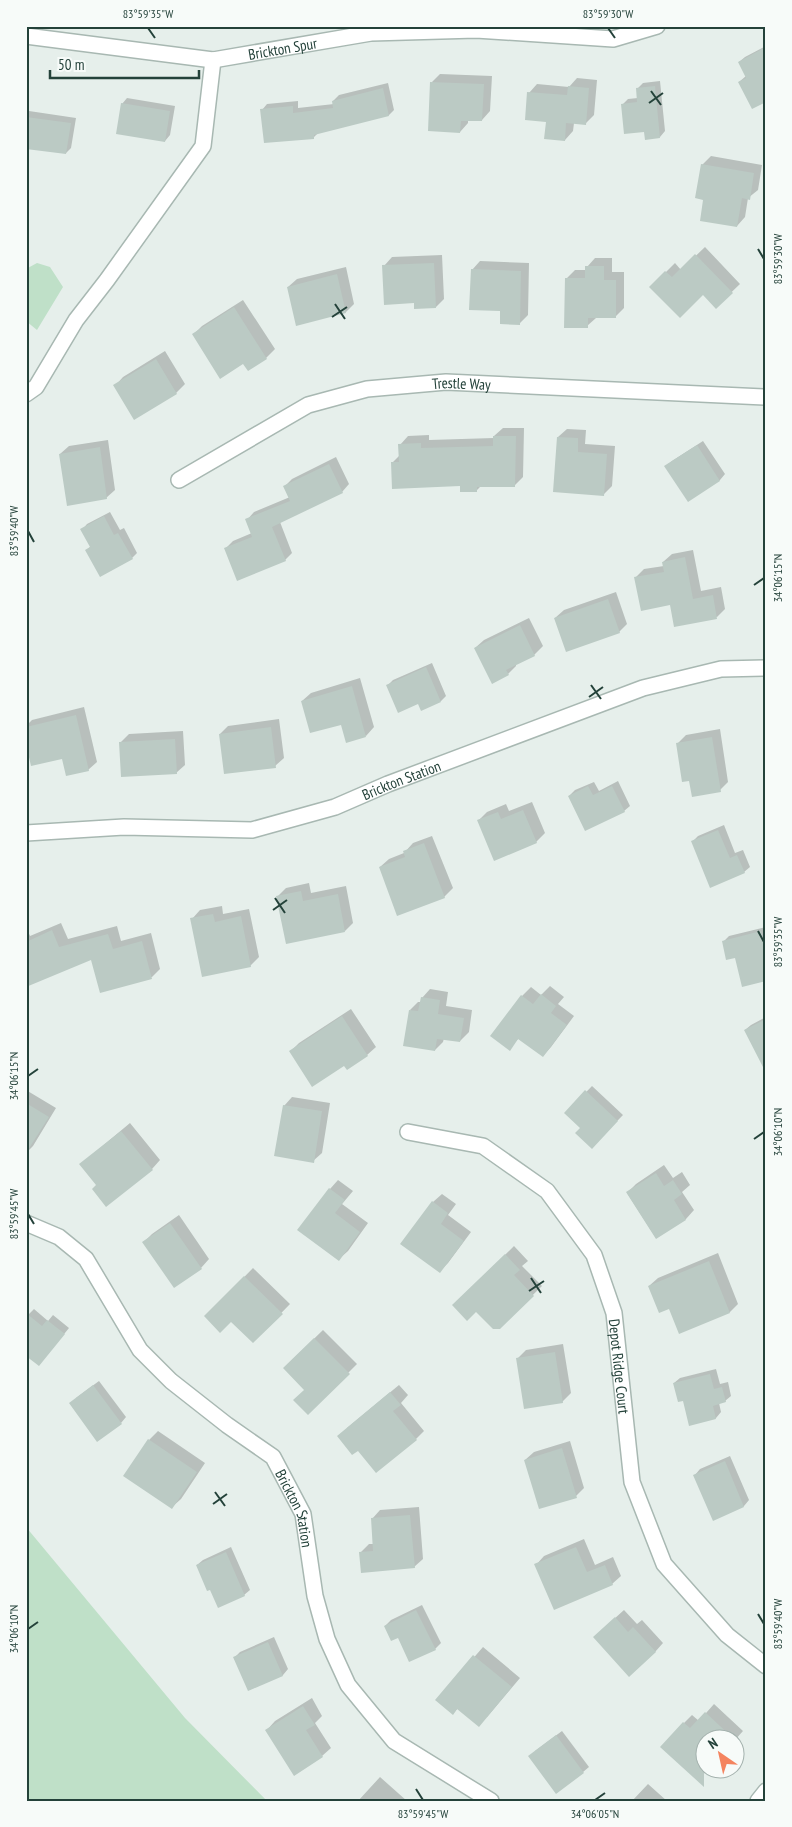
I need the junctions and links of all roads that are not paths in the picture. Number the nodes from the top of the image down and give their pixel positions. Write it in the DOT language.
graph roads {
  1 [pos="657,26"];
  2 [pos="26,36"];
  3 [pos="213,60"];
  4 [pos="26,394"];
  5 [pos="766,397"];
  6 [pos="179,480"];
  7 [pos="766,668"];
  8 [pos="26,833"];
  9 [pos="408,1132"];
  10 [pos="26,1223"];
  11 [pos="766,1666"];
  12 [pos="766,1791"];
  13 [pos="491,1801"];
  14 [pos="758,1801"];
  1 -- 3 [label="street, Brickton Spur"];
  2 -- 3 [label="street, Brickton Spur"];
  3 -- 4 [label="street"];
  5 -- 6 [label="street, Trestle Way"];
  7 -- 8 [label="street, Brickton Station"];
  9 -- 11 [label="street, Depot Ridge Court"];
  10 -- 13 [label="street, Brickton Station"];
  12 -- 14 [label="street"];
}
